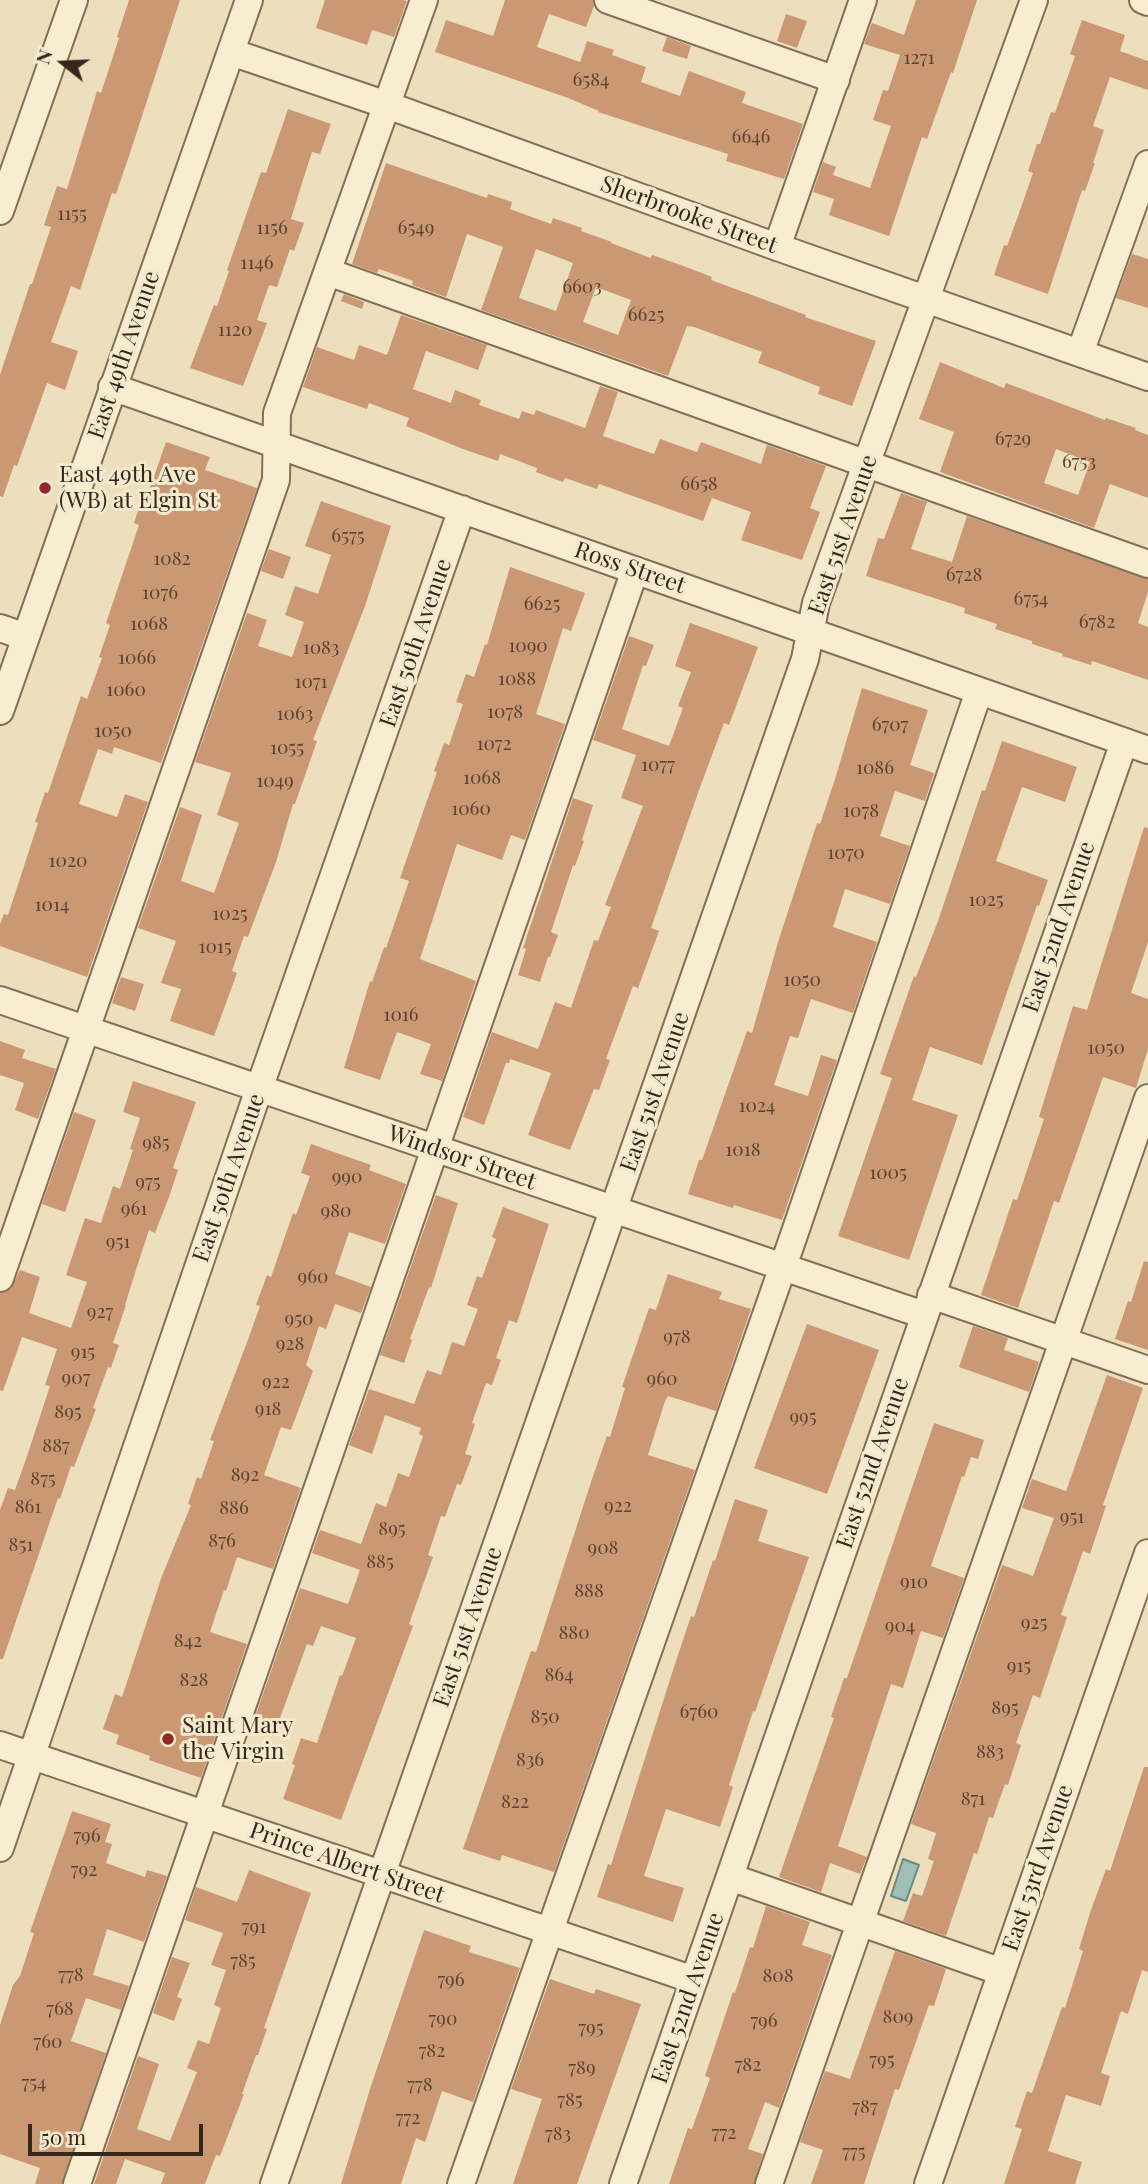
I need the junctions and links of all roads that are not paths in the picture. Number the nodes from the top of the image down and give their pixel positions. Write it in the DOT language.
graph roads {
  1 [pos="74,0"];
  2 [pos="249,0"];
  3 [pos="424,0"];
  4 [pos="608,0"];
  5 [pos="863,0"];
  6 [pos="1034,0"];
  7 [pos="231,52"];
  8 [pos="836,80"];
  9 [pos="387,105"];
  10 [pos="1145,179"];
  11 [pos="0,211"];
  12 [pos="777,247"];
  13 [pos="328,272"];
  14 [pos="927,298"];
  15 [pos="1080,353"];
  16 [pos="1148,377"];
  17 [pos="113,387"];
  18 [pos="276,445"];
  19 [pos="868,464"];
  20 [pos="462,509"];
  21 [pos="1148,564"];
  22 [pos="635,570"];
  23 [pos="0,628"];
  24 [pos="810,632"];
  25 [pos="26,637"];
  26 [pos="979,691"];
  27 [pos="0,711"];
  28 [pos="1136,746"];
  29 [pos="0,1000"];
  30 [pos="86,1030"];
  31 [pos="259,1089"];
  32 [pos="1148,1098"];
  33 [pos="435,1149"];
  34 [pos="613,1210"];
  35 [pos="782,1267"];
  36 [pos="0,1278"];
  37 [pos="928,1305"];
  38 [pos="1062,1340"];
  39 [pos="1148,1370"];
  40 [pos="1148,1553"];
  41 [pos="0,1745"];
  42 [pos="32,1756"];
  43 [pos="205,1815"];
  44 [pos="0,1848"];
  45 [pos="382,1874"];
  46 [pos="730,1877"];
  47 [pos="859,1922"];
  48 [pos="551,1932"];
  49 [pos="1002,1972"];
  50 [pos="694,1980"];
  51 [pos="77,2184"];
  52 [pos="274,2184"];
  53 [pos="461,2184"];
  54 [pos="624,2184"];
  55 [pos="769,2184"];
  56 [pos="928,2184"];
  1 -- 11 [label="street"];
  2 -- 7 [label="street, East 49th Avenue"];
  3 -- 9 [label="street"];
  4 -- 8 [label="street"];
  5 -- 8 [label="street"];
  6 -- 14 [label="street, East 51st Avenue"];
  7 -- 9 [label="street, Sherbrooke Street"];
  7 -- 17 [label="street, East 49th Avenue"];
  8 -- 12 [label="street"];
  9 -- 12 [label="street, Sherbrooke Street"];
  9 -- 13 [label="street"];
  10 -- 15 [label="street"];
  12 -- 14 [label="street, Sherbrooke Street"];
  13 -- 18 [label="street"];
  13 -- 19 [label="street"];
  14 -- 15 [label="street, Sherbrooke Street"];
  14 -- 19 [label="street, East 51st Avenue"];
  15 -- 16 [label="street, Sherbrooke Street"];
  17 -- 18 [label="street, Ross Street"];
  17 -- 25 [label="street, East 49th Avenue"];
  18 -- 20 [label="street, Ross Street"];
  18 -- 30 [label="street"];
  19 -- 21 [label="street"];
  19 -- 24 [label="street, East 51st Avenue"];
  20 -- 22 [label="street, Ross Street"];
  20 -- 31 [label="street, East 50th Avenue"];
  22 -- 24 [label="street, Ross Street"];
  22 -- 33 [label="street"];
  23 -- 25 [label="street"];
  24 -- 26 [label="street, Ross Street"];
  24 -- 34 [label="street, East 51st Avenue"];
  25 -- 27 [label="street, East 49th Avenue"];
  26 -- 28 [label="street, Ross Street"];
  26 -- 35 [label="street"];
  28 -- 37 [label="street, East 52nd Avenue"];
  29 -- 30 [label="street, Windsor Street"];
  30 -- 31 [label="street, Windsor Street"];
  30 -- 36 [label="street"];
  31 -- 33 [label="street, Windsor Street"];
  31 -- 42 [label="street, East 50th Avenue"];
  32 -- 38 [label="street"];
  33 -- 34 [label="street, Windsor Street"];
  33 -- 43 [label="street"];
  34 -- 35 [label="street, Windsor Street"];
  34 -- 45 [label="street, East 51st Avenue"];
  35 -- 37 [label="street, Windsor Street"];
  35 -- 48 [label="street"];
  37 -- 38 [label="street, Windsor Street"];
  37 -- 46 [label="street, East 52nd Avenue"];
  38 -- 39 [label="street, Windsor Street"];
  38 -- 47 [label="street"];
  40 -- 49 [label="street, East 53rd Avenue"];
  41 -- 42 [label="street, Prince Albert Street"];
  42 -- 43 [label="street, Prince Albert Street"];
  42 -- 44 [label="street, East 50th Avenue"];
  43 -- 45 [label="street, Prince Albert Street"];
  43 -- 51 [label="street"];
  45 -- 48 [label="street, Prince Albert Street"];
  45 -- 52 [label="street, East 51st Avenue"];
  46 -- 47 [label="street"];
  46 -- 50 [label="street, East 52nd Avenue"];
  47 -- 49 [label="street"];
  47 -- 55 [label="street"];
  48 -- 50 [label="street, Prince Albert Street"];
  48 -- 53 [label="street"];
  49 -- 56 [label="street, East 53rd Avenue"];
  50 -- 54 [label="street, East 52nd Avenue"];
}
